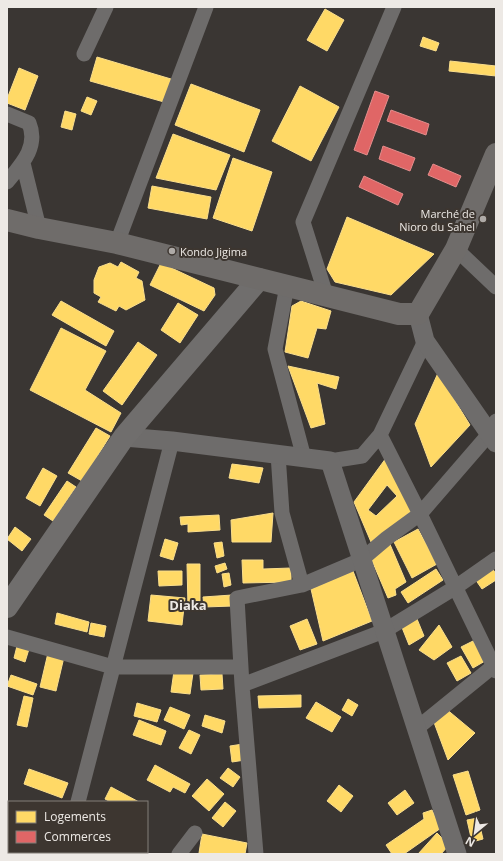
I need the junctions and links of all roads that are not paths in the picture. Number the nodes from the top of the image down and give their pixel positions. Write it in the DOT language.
graph roads {
  1 [pos="106,7"];
  2 [pos="206,7"];
  3 [pos="394,7"];
  4 [pos="84,54"];
  5 [pos="7,114"];
  6 [pos="496,154"];
  7 [pos="23,162"];
  8 [pos="7,182"];
  9 [pos="7,220"];
  10 [pos="38,228"];
  11 [pos="117,243"];
  12 [pos="456,249"];
  13 [pos="259,279"];
  14 [pos="287,286"];
  15 [pos="496,288"];
  16 [pos="326,295"];
  17 [pos="418,314"];
  18 [pos="425,342"];
  19 [pos="494,432"];
  20 [pos="380,435"];
  21 [pos="124,437"];
  22 [pos="172,441"];
  23 [pos="278,454"];
  24 [pos="304,458"];
  25 [pos="330,462"];
  26 [pos="420,514"];
  27 [pos="496,559"];
  28 [pos="361,560"];
  29 [pos="302,585"];
  30 [pos="456,588"];
  31 [pos="7,607"];
  32 [pos="384,631"];
  33 [pos="7,637"];
  34 [pos="113,667"];
  35 [pos="241,667"];
  36 [pos="495,667"];
  37 [pos="242,686"];
  38 [pos="416,729"];
  39 [pos="78,801"];
  40 [pos="195,833"];
  41 [pos="178,854"];
  42 [pos="256,854"];
  43 [pos="457,854"];
  1 -- 4 [label="street"];
  2 -- 11 [label="street"];
  3 -- 16 [label="street"];
  5 -- 7 [label="street"];
  6 -- 12 [label="main road"];
  7 -- 8 [label="street"];
  7 -- 10 [label="street"];
  9 -- 10 [label="main road"];
  10 -- 11 [label="main road"];
  11 -- 13 [label="main road"];
  12 -- 15 [label="street"];
  12 -- 17 [label="main road"];
  13 -- 14 [label="main road"];
  13 -- 21 [label="main road"];
  14 -- 16 [label="main road"];
  14 -- 24 [label="street"];
  16 -- 17 [label="main road"];
  17 -- 18 [label="street"];
  18 -- 19 [label="street"];
  18 -- 20 [label="street"];
  19 -- 26 [label="street"];
  20 -- 25 [label="street"];
  20 -- 26 [label="street"];
  21 -- 22 [label="street"];
  21 -- 31 [label="main road"];
  22 -- 23 [label="street"];
  22 -- 34 [label="street"];
  23 -- 24 [label="street"];
  23 -- 29 [label="street"];
  24 -- 25 [label="street"];
  25 -- 28 [label="street"];
  26 -- 28 [label="street"];
  26 -- 30 [label="street"];
  27 -- 30 [label="street"];
  28 -- 29 [label="street"];
  28 -- 32 [label="street"];
  29 -- 35 [label="street"];
  30 -- 32 [label="street"];
  30 -- 36 [label="street"];
  32 -- 37 [label="street"];
  32 -- 38 [label="street"];
  33 -- 34 [label="street"];
  34 -- 35 [label="street"];
  34 -- 39 [label="street"];
  35 -- 37 [label="street"];
  36 -- 38 [label="street"];
  37 -- 42 [label="street"];
  38 -- 43 [label="street"];
  40 -- 41 [label="street"];
}
